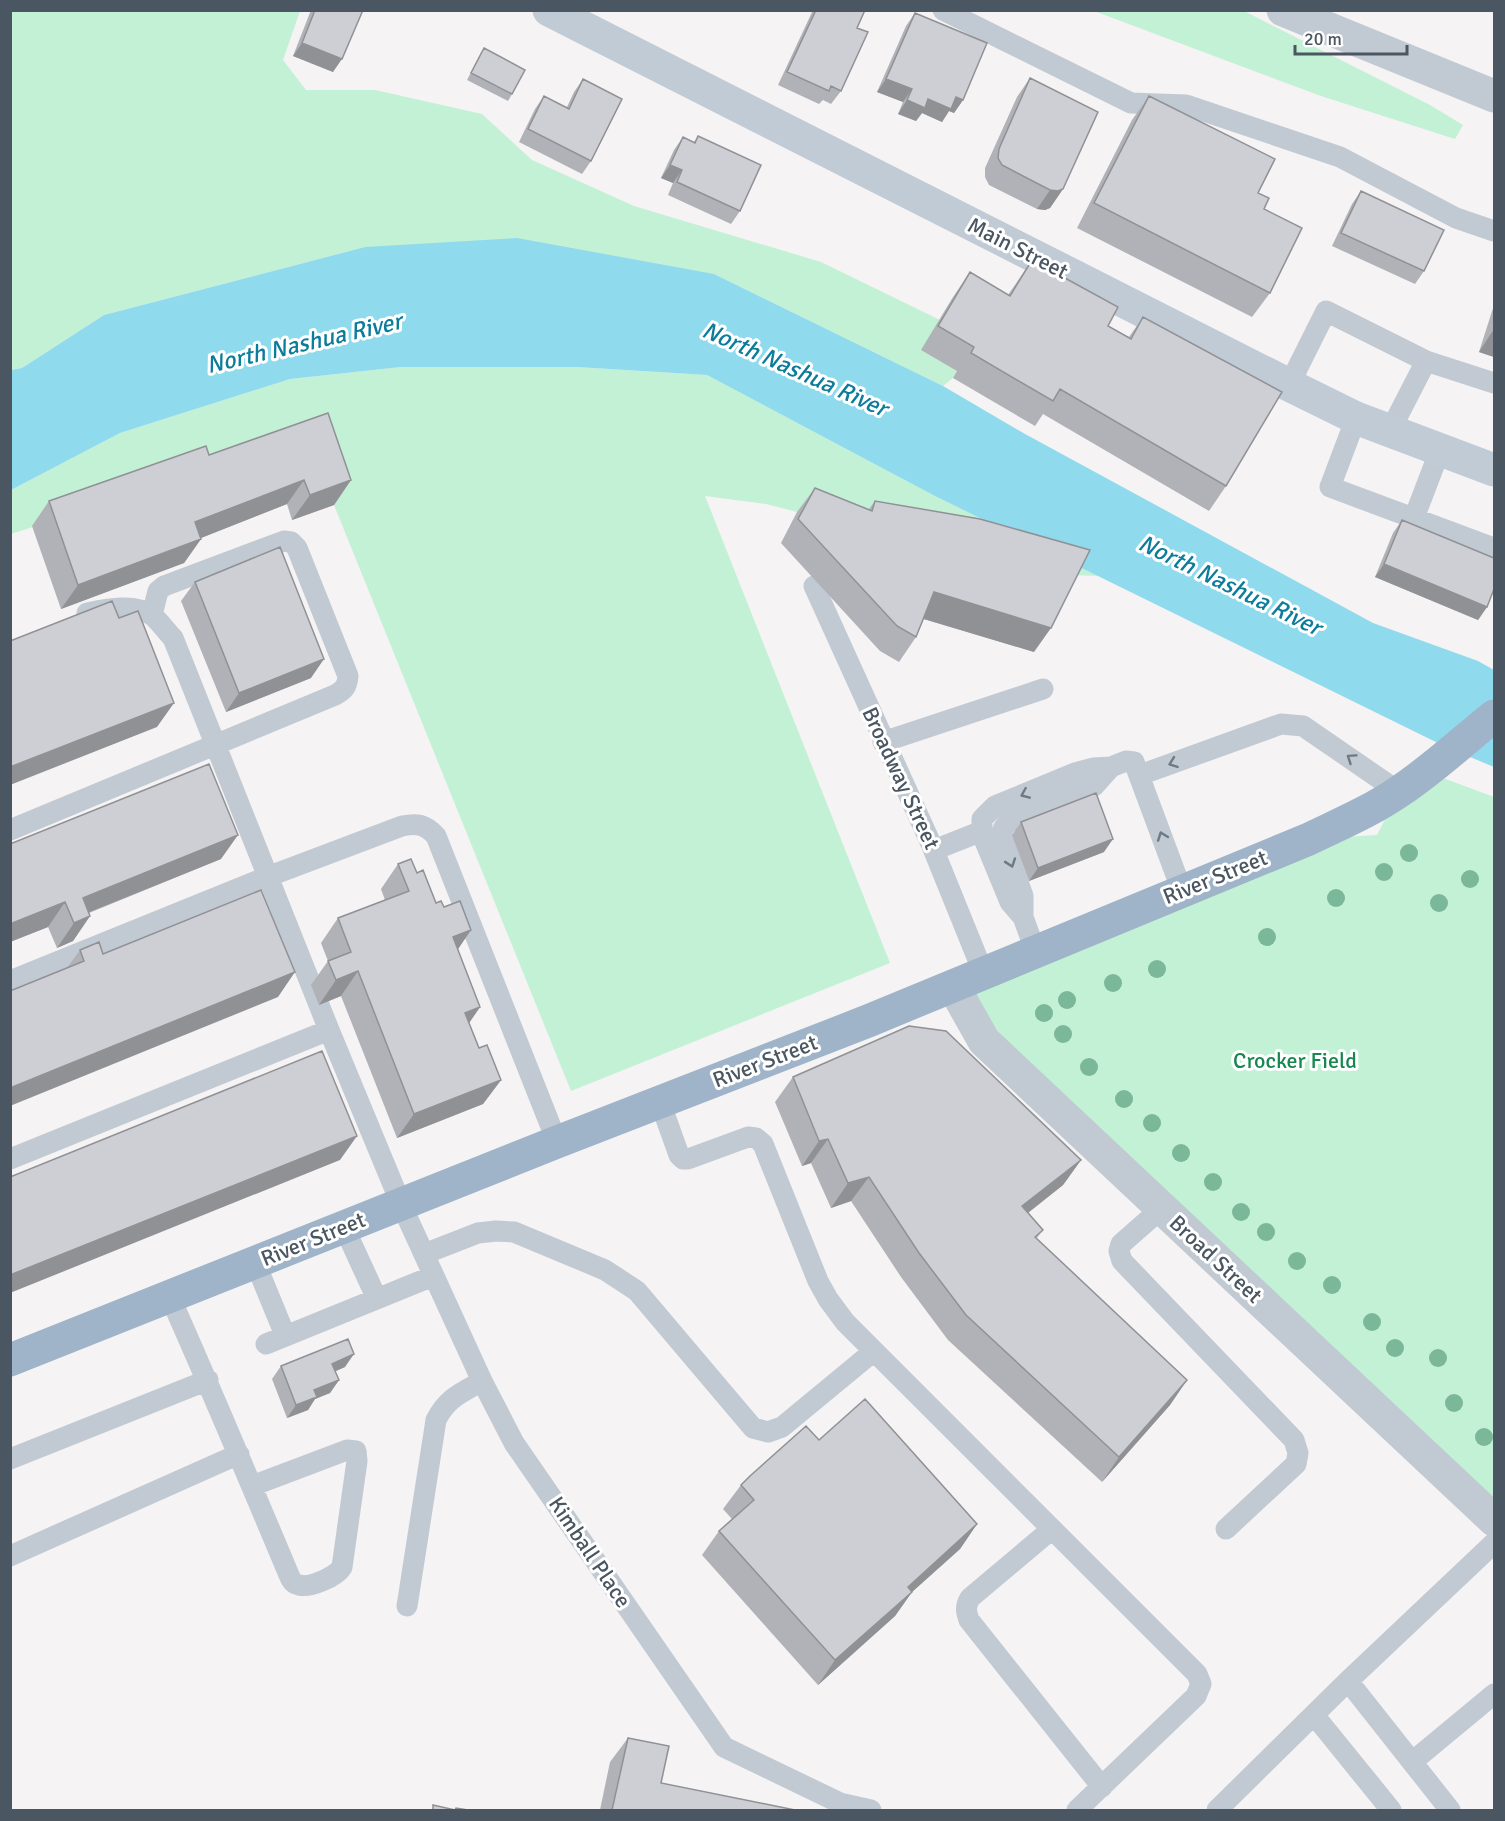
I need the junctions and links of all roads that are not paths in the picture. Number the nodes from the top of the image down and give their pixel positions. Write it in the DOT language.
graph roads {
  1 [pos="549,10"];
  2 [pos="943,10"];
  3 [pos="1292,13"];
  4 [pos="1494,96"];
  5 [pos="1494,231"];
  6 [pos="1426,361"];
  7 [pos="1494,383"];
  8 [pos="1289,385"];
  9 [pos="1356,418"];
  10 [pos="1390,431"];
  11 [pos="1440,450"];
  12 [pos="1494,470"];
  13 [pos="1414,518"];
  14 [pos="1494,548"];
  15 [pos="814,586"];
  16 [pos="152,615"];
  17 [pos="66,620"];
  18 [pos="1043,689"];
  19 [pos="1494,716"];
  20 [pos="884,742"];
  21 [pos="215,746"];
  22 [pos="1111,767"];
  23 [pos="1140,775"];
  24 [pos="1399,792"];
  25 [pos="10,830"];
  26 [pos="982,831"];
  27 [pos="934,850"];
  28 [pos="267,877"];
  29 [pos="1182,891"];
  30 [pos="1023,917"];
  31 [pos="1035,950"];
  32 [pos="983,972"];
  33 [pos="10,981"];
  34 [pos="953,986"];
  35 [pos="329,1030"];
  36 [pos="660,1102"];
  37 [pos="556,1142"];
  38 [pos="10,1159"];
  39 [pos="401,1204"];
  40 [pos="1162,1208"];
  41 [pos="344,1227"];
  42 [pos="424,1254"];
  43 [pos="255,1263"];
  44 [pos="433,1276"];
  45 [pos="170,1297"];
  46 [pos="377,1299"];
  47 [pos="874,1351"];
  48 [pos="10,1360"];
  49 [pos="208,1380"];
  50 [pos="482,1381"];
  51 [pos="239,1454"];
  52 [pos="10,1459"];
  53 [pos="252,1486"];
  54 [pos="1494,1520"];
  55 [pos="1052,1529"];
  56 [pos="1226,1529"];
  57 [pos="1494,1543"];
  58 [pos="10,1556"];
  59 [pos="407,1606"];
  60 [pos="1348,1681"];
  61 [pos="1494,1694"];
  62 [pos="1314,1715"];
  63 [pos="1412,1762"];
  64 [pos="1102,1786"];
  65 [pos="1382,1807"];
  66 [pos="871,1810"];
  67 [pos="1077,1810"];
  68 [pos="1217,1810"];
  69 [pos="1450,1810"];
  1 -- 8 [label="main road, Main Street"];
  2 -- 5 [label="lane"];
  3 -- 4 [label="street"];
  6 -- 7 [label="lane"];
  6 -- 8 [label="lane"];
  6 -- 10 [label="lane"];
  8 -- 9 [label="main road, Main Street"];
  9 -- 10 [label="main road, Main Street"];
  9 -- 13 [label="lane"];
  10 -- 11 [label="main road, Main Street"];
  11 -- 12 [label="main road, Main Street"];
  11 -- 13 [label="lane"];
  13 -- 14 [label="lane"];
  15 -- 20 [label="lane, Broadway Street"];
  16 -- 17 [label="lane"];
  16 -- 21 [label="lane, Kimball Place"];
  16 -- 21 [label="lane"];
  18 -- 20 [label="lane"];
  19 -- 24 [label="highway, River Street"];
  20 -- 27 [label="lane, Broadway Street"];
  21 -- 25 [label="lane"];
  21 -- 28 [label="lane, Kimball Place"];
  22 -- 23 [label="lane"];
  22 -- 26 [label="lane, one-way"];
  22 -- 30 [label="lane, one-way"];
  24 -- 23 [label="lane, one-way"];
  29 -- 23 [label="lane, one-way"];
  24 -- 29 [label="highway, River Street"];
  26 -- 27 [label="lane"];
  26 -- 30 [label="lane"];
  27 -- 32 [label="lane, Broadway Street"];
  28 -- 33 [label="lane"];
  28 -- 35 [label="lane, Kimball Place"];
  28 -- 37 [label="lane"];
  29 -- 31 [label="highway, River Street"];
  30 -- 31 [label="lane"];
  31 -- 32 [label="highway, River Street"];
  32 -- 34 [label="highway, River Street"];
  34 -- 36 [label="highway, River Street"];
  34 -- 40 [label="street, Broad Street"];
  35 -- 38 [label="lane"];
  35 -- 39 [label="lane, Kimball Place"];
  36 -- 37 [label="highway, River Street"];
  36 -- 47 [label="lane"];
  37 -- 39 [label="highway, River Street"];
  39 -- 41 [label="highway, River Street"];
  39 -- 42 [label="lane, Kimball Place"];
  40 -- 54 [label="street, Broad Street"];
  40 -- 56 [label="lane"];
  41 -- 43 [label="highway, River Street"];
  41 -- 46 [label="lane"];
  42 -- 44 [label="lane, Kimball Place"];
  42 -- 47 [label="lane"];
  43 -- 45 [label="highway, River Street"];
  43 -- 46 [label="lane"];
  44 -- 46 [label="lane"];
  44 -- 50 [label="lane, Kimball Place"];
  45 -- 48 [label="highway, River Street"];
  45 -- 49 [label="lane"];
  47 -- 55 [label="lane"];
  49 -- 51 [label="lane"];
  49 -- 52 [label="lane"];
  50 -- 59 [label="lane"];
  50 -- 66 [label="lane, Kimball Place"];
  51 -- 53 [label="lane"];
  51 -- 58 [label="lane"];
  53 -- 53 [label="lane"];
  55 -- 64 [label="lane"];
  55 -- 64 [label="lane"];
  57 -- 60 [label="lane"];
  60 -- 62 [label="lane"];
  60 -- 63 [label="lane"];
  61 -- 63 [label="lane"];
  62 -- 65 [label="lane"];
  62 -- 68 [label="lane"];
  63 -- 69 [label="lane"];
  64 -- 67 [label="lane"];
}
